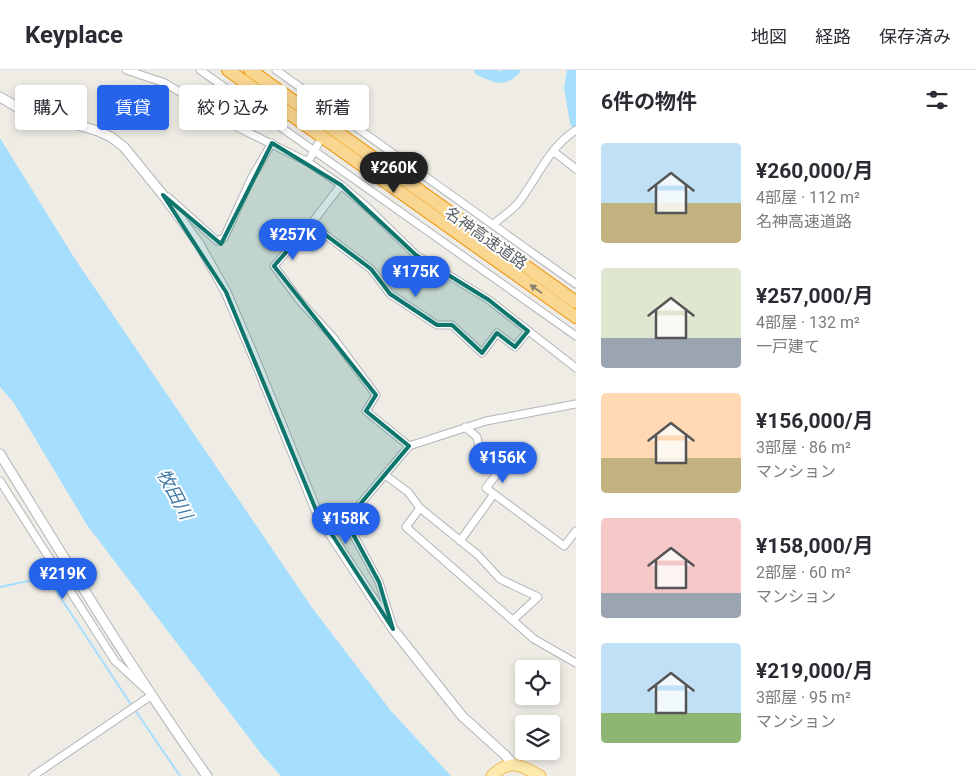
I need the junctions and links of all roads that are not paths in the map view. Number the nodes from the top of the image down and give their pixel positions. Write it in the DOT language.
graph roads {
  1 [pos="126,70"];
  2 [pos="200,70"];
  3 [pos="228,70"];
  4 [pos="250,70"];
  5 [pos="276,70"];
  6 [pos="297,85"];
  7 [pos="0,97"];
  8 [pos="359,130"];
  9 [pos="574,131"];
  10 [pos="272,143"];
  11 [pos="316,147"];
  12 [pos="553,151"];
  13 [pos="308,162"];
  14 [pos="576,170"];
  15 [pos="341,185"];
  16 [pos="163,195"];
  17 [pos="311,224"];
  18 [pos="493,224"];
  19 [pos="507,235"];
  20 [pos="502,242"];
  21 [pos="486,262"];
  22 [pos="481,269"];
  23 [pos="576,284"];
  24 [pos="576,302"];
  25 [pos="576,317"];
  26 [pos="528,331"];
  27 [pos="576,336"];
  28 [pos="576,368"];
  29 [pos="576,404"];
  30 [pos="465,427"];
  31 [pos="409,446"];
  32 [pos="0,454"];
  33 [pos="385,475"];
  34 [pos="0,481"];
  35 [pos="494,494"];
  36 [pos="420,508"];
  37 [pos="576,531"];
  38 [pos="460,541"];
  39 [pos="513,620"];
  40 [pos="393,629"];
  41 [pos="576,663"];
  42 [pos="152,695"];
  43 [pos="513,764"];
  44 [pos="33,776"];
  45 [pos="207,776"];
  46 [pos="492,776"];
  47 [pos="526,776"];
  48 [pos="540,776"];
  1 -- 10 [label="street"];
  2 -- 11 [label="street"];
  25 -- 3 [label="highway, 名神高速道路, one-way"];
  4 -- 24 [label="highway, 名神高速道路"];
  5 -- 6 [label="street"];
  7 -- 16 [label="street"];
  8 -- 18 [label="street"];
  9 -- 12 [label="street"];
  10 -- 13 [label="street"];
  10 -- 16 [label="street"];
  11 -- 13 [label="street"];
  11 -- 22 [label="street"];
  12 -- 14 [label="street"];
  12 -- 18 [label="street"];
  13 -- 15 [label="street"];
  15 -- 17 [label="street"];
  15 -- 26 [label="street"];
  16 -- 40 [label="street"];
  17 -- 26 [label="street"];
  17 -- 31 [label="street"];
  18 -- 19 [label="street"];
  19 -- 20 [label="street"];
  19 -- 23 [label="street"];
  21 -- 22 [label="street"];
  22 -- 27 [label="street"];
  26 -- 28 [label="street"];
  29 -- 30 [label="street"];
  30 -- 31 [label="street"];
  30 -- 35 [label="street"];
  31 -- 33 [label="street"];
  32 -- 42 [label="street"];
  33 -- 36 [label="street"];
  33 -- 40 [label="street"];
  34 -- 42 [label="street"];
  35 -- 37 [label="street"];
  35 -- 38 [label="street"];
  36 -- 38 [label="street"];
  36 -- 39 [label="street"];
  38 -- 39 [label="street"];
  39 -- 41 [label="street"];
  40 -- 43 [label="street"];
  42 -- 44 [label="street"];
  42 -- 45 [label="street"];
  43 -- 46 [label="main road"];
  43 -- 47 [label="street"];
  43 -- 48 [label="main road"];
}
